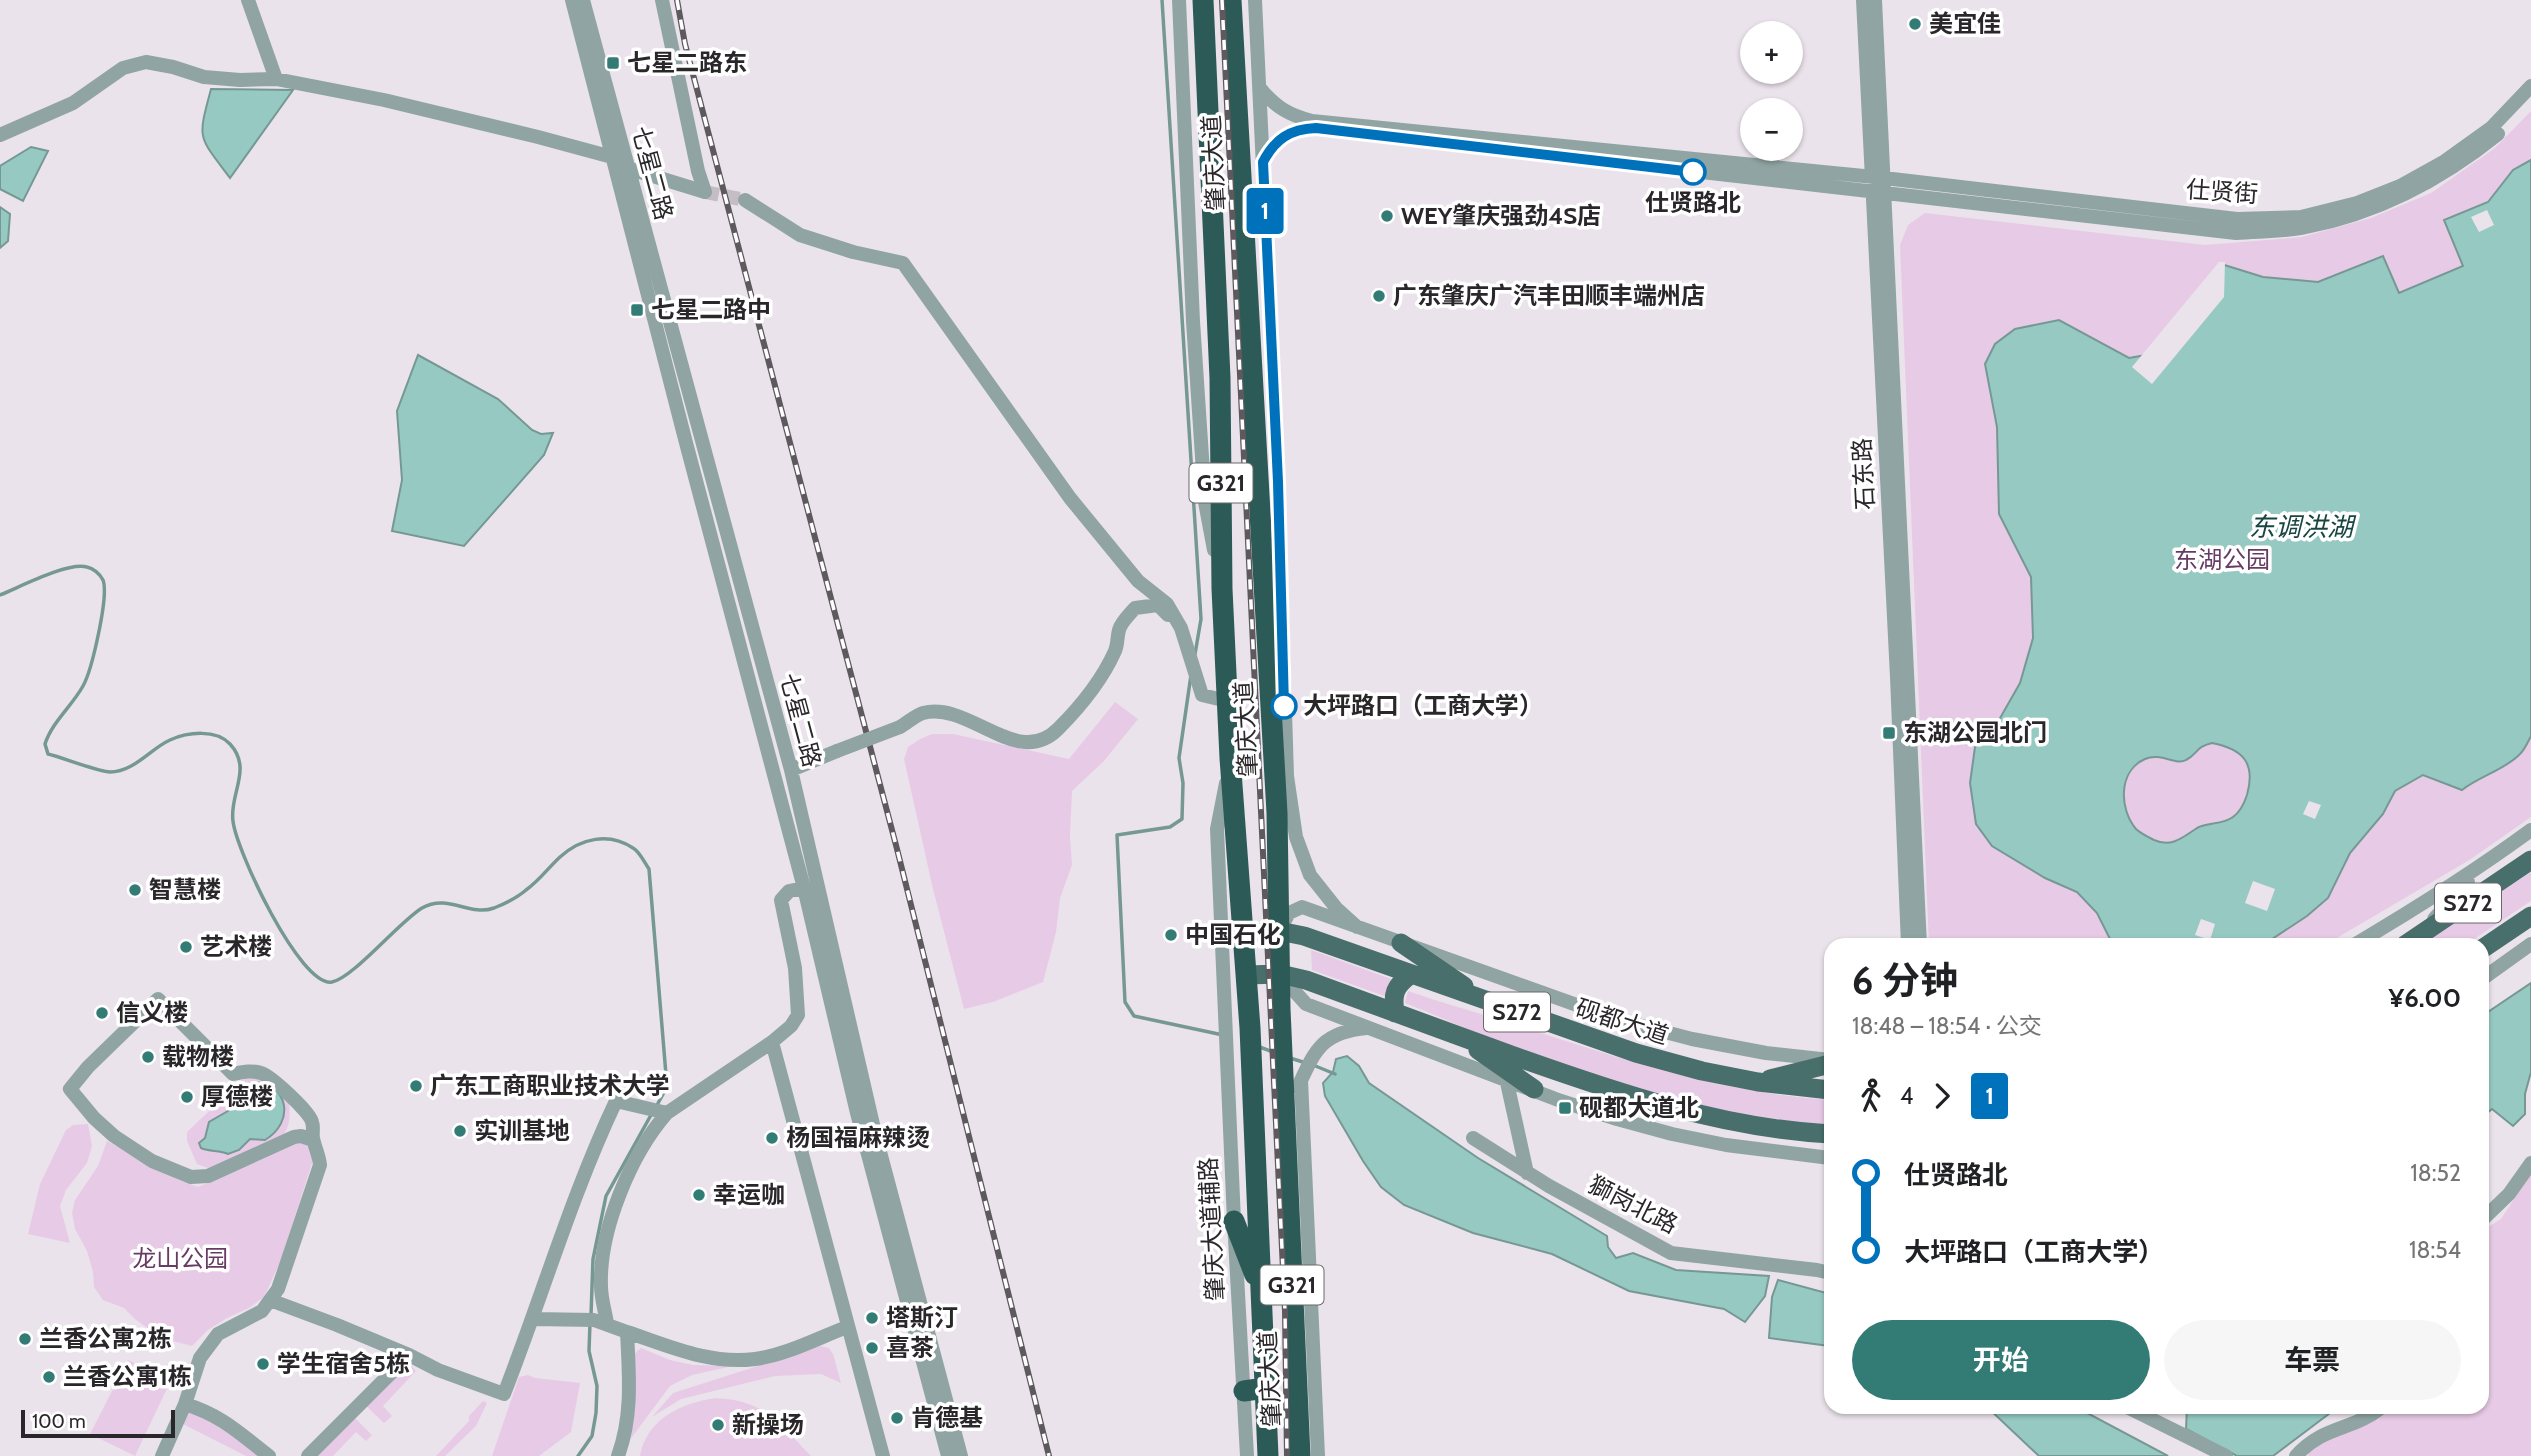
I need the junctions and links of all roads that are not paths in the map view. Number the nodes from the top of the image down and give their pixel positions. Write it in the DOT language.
graph roads {
  1 [pos="248,0"];
  2 [pos="572,0"];
  3 [pos="583,0"];
  4 [pos="662,0"];
  5 [pos="1179,0"];
  6 [pos="1203,0"];
  7 [pos="1231,0"];
  8 [pos="1255,0"];
  9 [pos="1863,0"];
  10 [pos="1875,0"];
  11 [pos="276,79"];
  12 [pos="2531,86"];
  13 [pos="1260,88"];
  14 [pos="2531,101"];
  15 [pos="0,135"];
  16 [pos="612,157"];
  17 [pos="1263,162"];
  18 [pos="627,168"];
  19 [pos="1878,185"];
  20 [pos="745,200"];
  21 [pos="1222,589"];
  22 [pos="1181,628"];
  23 [pos="1227,701"];
  24 [pos="1273,736"];
  25 [pos="1230,758"];
  26 [pos="791,770"];
  27 [pos="1287,776"];
  28 [pos="1277,813"];
  29 [pos="2531,830"];
  30 [pos="2531,860"];
  31 [pos="2483,866"];
  32 [pos="804,888"];
  33 [pos="2531,916"];
  34 [pos="1357,927"];
  35 [pos="1279,931"];
  36 [pos="1245,933"];
  37 [pos="1908,938"];
  38 [pos="1920,938"];
  39 [pos="2366,938"];
  40 [pos="2415,938"];
  41 [pos="2417,938"];
  42 [pos="1401,943"];
  43 [pos="2531,943"];
  44 [pos="2489,945"];
  45 [pos="1280,974"];
  46 [pos="2489,974"];
  47 [pos="1247,975"];
  48 [pos="1410,975"];
  49 [pos="1482,999"];
  50 [pos="1395,1013"];
  51 [pos="1372,1028"];
  52 [pos="1454,1034"];
  53 [pos="772,1042"];
  54 [pos="1824,1061"];
  55 [pos="1824,1064"];
  56 [pos="1292,1077"];
  57 [pos="1506,1078"];
  58 [pos="1758,1082"];
  59 [pos="1534,1089"];
  60 [pos="1824,1089"];
  61 [pos="667,1113"];
  62 [pos="1284,1115"];
  63 [pos="1824,1133"];
  64 [pos="869,1134"];
  65 [pos="1473,1138"];
  66 [pos="313,1140"];
  67 [pos="1824,1157"];
  68 [pos="2531,1163"];
  69 [pos="1304,1165"];
  70 [pos="1527,1173"];
  71 [pos="2489,1214"];
  72 [pos="1234,1221"];
  73 [pos="1824,1271"];
  74 [pos="1261,1291"];
  75 [pos="270,1300"];
  76 [pos="533,1319"];
  77 [pos="600,1321"];
  78 [pos="848,1326"];
  79 [pos="627,1332"];
  80 [pos="409,1355"];
  81 [pos="1265,1388"];
  82 [pos="1244,1391"];
  83 [pos="185,1404"];
  84 [pos="2141,1414"];
  85 [pos="2374,1414"];
  86 [pos="162,1456"];
  87 [pos="270,1456"];
  88 [pos="308,1456"];
  89 [pos="618,1456"];
  90 [pos="883,1456"];
  91 [pos="948,1456"];
  92 [pos="961,1456"];
  93 [pos="1247,1456"];
  94 [pos="1268,1456"];
  95 [pos="1300,1456"];
  96 [pos="1318,1456"];
  97 [pos="2227,1456"];
  98 [pos="2296,1456"];
  1 -- 11 [label="street"];
  2 -- 16 [label="street, 七星二路"];
  3 -- 18 [label="street, 七星二路"];
  4 -- 18 [label="street"];
  5 -- 21 [label="street"];
  6 -- 21 [label="highway, 肇庆大道 / G321"];
  7 -- 24 [label="highway, 肇庆大道 / G321"];
  8 -- 13 [label="street"];
  9 -- 19 [label="street, 石东路"];
  10 -- 19 [label="street, 石东路"];
  11 -- 15 [label="street"];
  11 -- 16 [label="street"];
  12 -- 19 [label="street, 仕贤街"];
  13 -- 17 [label="street"];
  13 -- 19 [label="street"];
  14 -- 19 [label="street"];
  16 -- 32 [label="street, 七星二路"];
  17 -- 19 [label="street"];
  17 -- 27 [label="street"];
  18 -- 26 [label="street, 七星二路"];
  19 -- 37 [label="street, 石东路"];
  19 -- 38 [label="street, 石东路"];
  20 -- 22 [label="street"];
  21 -- 23 [label="highway, 肇庆大道 / G321"];
  22 -- 23 [label="street"];
  22 -- 26 [label="street, bridge"];
  23 -- 25 [label="highway, 肇庆大道 / G321"];
  24 -- 27 [label="street"];
  24 -- 28 [label="highway, 肇庆大道 / G321"];
  25 -- 36 [label="highway, 肇庆大道 / G321"];
  25 -- 72 [label="street, 肇庆大道辅路"];
  26 -- 64 [label="street, 七星二路"];
  27 -- 28 [label="street"];
  27 -- 34 [label="street"];
  28 -- 35 [label="highway, 肇庆大道 / G321"];
  29 -- 31 [label="street"];
  30 -- 41 [label="main road, S272"];
  31 -- 39 [label="street"];
  31 -- 40 [label="street"];
  32 -- 53 [label="street"];
  32 -- 64 [label="street, 七星二路"];
  33 -- 44 [label="main road, S272"];
  34 -- 35 [label="street"];
  34 -- 42 [label="street"];
  35 -- 36 [label="main road, 砚都大道 / S272"];
  35 -- 45 [label="highway, 肇庆大道 / G321"];
  35 -- 48 [label="main road, 砚都大道 / S272"];
  36 -- 47 [label="highway, 肇庆大道 / G321"];
  42 -- 49 [label="main road"];
  42 -- 54 [label="street"];
  43 -- 46 [label="street"];
  45 -- 47 [label="main road, S272"];
  45 -- 50 [label="main road, S272"];
  45 -- 51 [label="street"];
  45 -- 56 [label="highway, 肇庆大道 / G321"];
  47 -- 74 [label="highway, 肇庆大道 / G321"];
  48 -- 49 [label="main road, 砚都大道 / S272"];
  48 -- 50 [label="main road"];
  49 -- 58 [label="main road, 砚都大道 / S272"];
  50 -- 52 [label="main road, S272"];
  51 -- 56 [label="street"];
  51 -- 57 [label="street"];
  52 -- 59 [label="main road"];
  52 -- 63 [label="main road, S272"];
  53 -- 61 [label="street"];
  53 -- 78 [label="street"];
  55 -- 58 [label="main road"];
  56 -- 62 [label="highway, 肇庆大道 / G321"];
  56 -- 69 [label="street"];
  57 -- 59 [label="street"];
  57 -- 70 [label="street"];
  58 -- 60 [label="main road, 砚都大道 / S272"];
  59 -- 67 [label="street"];
  61 -- 76 [label="street"];
  61 -- 77 [label="street"];
  62 -- 69 [label="street"];
  62 -- 95 [label="highway, 肇庆大道 / G321"];
  64 -- 91 [label="street, 七星二路"];
  64 -- 92 [label="street, 七星二路"];
  65 -- 70 [label="street, 獅岗北路"];
  66 -- 66 [label="street"];
  66 -- 75 [label="street"];
  68 -- 71 [label="street"];
  69 -- 96 [label="street"];
  70 -- 73 [label="street, 獅岗北路"];
  72 -- 74 [label="highway"];
  72 -- 82 [label="street, 肇庆大道辅路"];
  74 -- 81 [label="highway, 肇庆大道 / G321"];
  75 -- 80 [label="street"];
  75 -- 83 [label="street"];
  76 -- 77 [label="street"];
  76 -- 80 [label="street"];
  77 -- 79 [label="street"];
  78 -- 79 [label="street"];
  78 -- 90 [label="street"];
  79 -- 89 [label="street"];
  80 -- 88 [label="street"];
  81 -- 82 [label="highway"];
  81 -- 94 [label="highway, 肇庆大道 / G321"];
  82 -- 93 [label="street, 肇庆大道辅路"];
  83 -- 86 [label="street"];
  83 -- 87 [label="street"];
  84 -- 97 [label="street"];
  85 -- 98 [label="street"];
}
